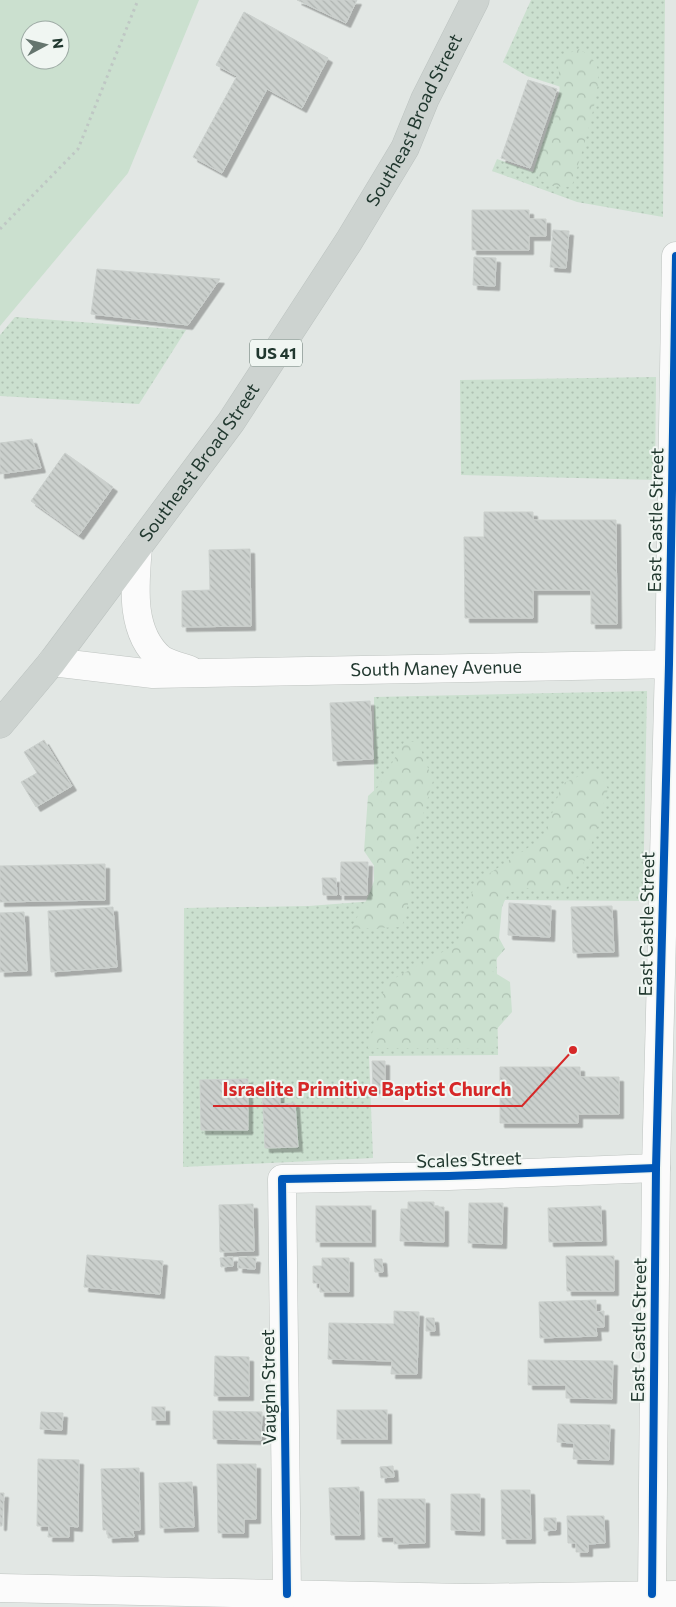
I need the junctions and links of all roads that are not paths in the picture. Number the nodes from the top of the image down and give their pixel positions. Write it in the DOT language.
graph roads {
  1 [pos="475,0"];
  2 [pos="676,256"];
  3 [pos="138,547"];
  4 [pos="52,662"];
  5 [pos="672,664"];
  6 [pos="196,673"];
  7 [pos="0,724"];
  8 [pos="656,1168"];
  9 [pos="282,1179"];
  10 [pos="0,1588"];
  11 [pos="287,1594"];
  12 [pos="664,1594"];
  13 [pos="205,1600"];
  14 [pos="465,1603"];
  1 -- 3 [label="main road, Southeast Broad Street / US 41"];
  2 -- 5 [label="street, East Castle Street"];
  3 -- 4 [label="main road, Southeast Broad Street / US 41"];
  3 -- 6 [label="street, South Maney Avenue"];
  4 -- 6 [label="street, South Maney Avenue"];
  4 -- 7 [label="main road, Southeast Broad Street / US 41"];
  5 -- 6 [label="street, South Maney Avenue"];
  5 -- 8 [label="street, East Castle Street"];
  8 -- 9 [label="street, Scales Street"];
  8 -- 12 [label="street, East Castle Street"];
  9 -- 11 [label="street, Vaughn Street"];
  10 -- 13 [label="street"];
  11 -- 13 [label="street"];
  11 -- 14 [label="street"];
  12 -- 14 [label="street"];
}
